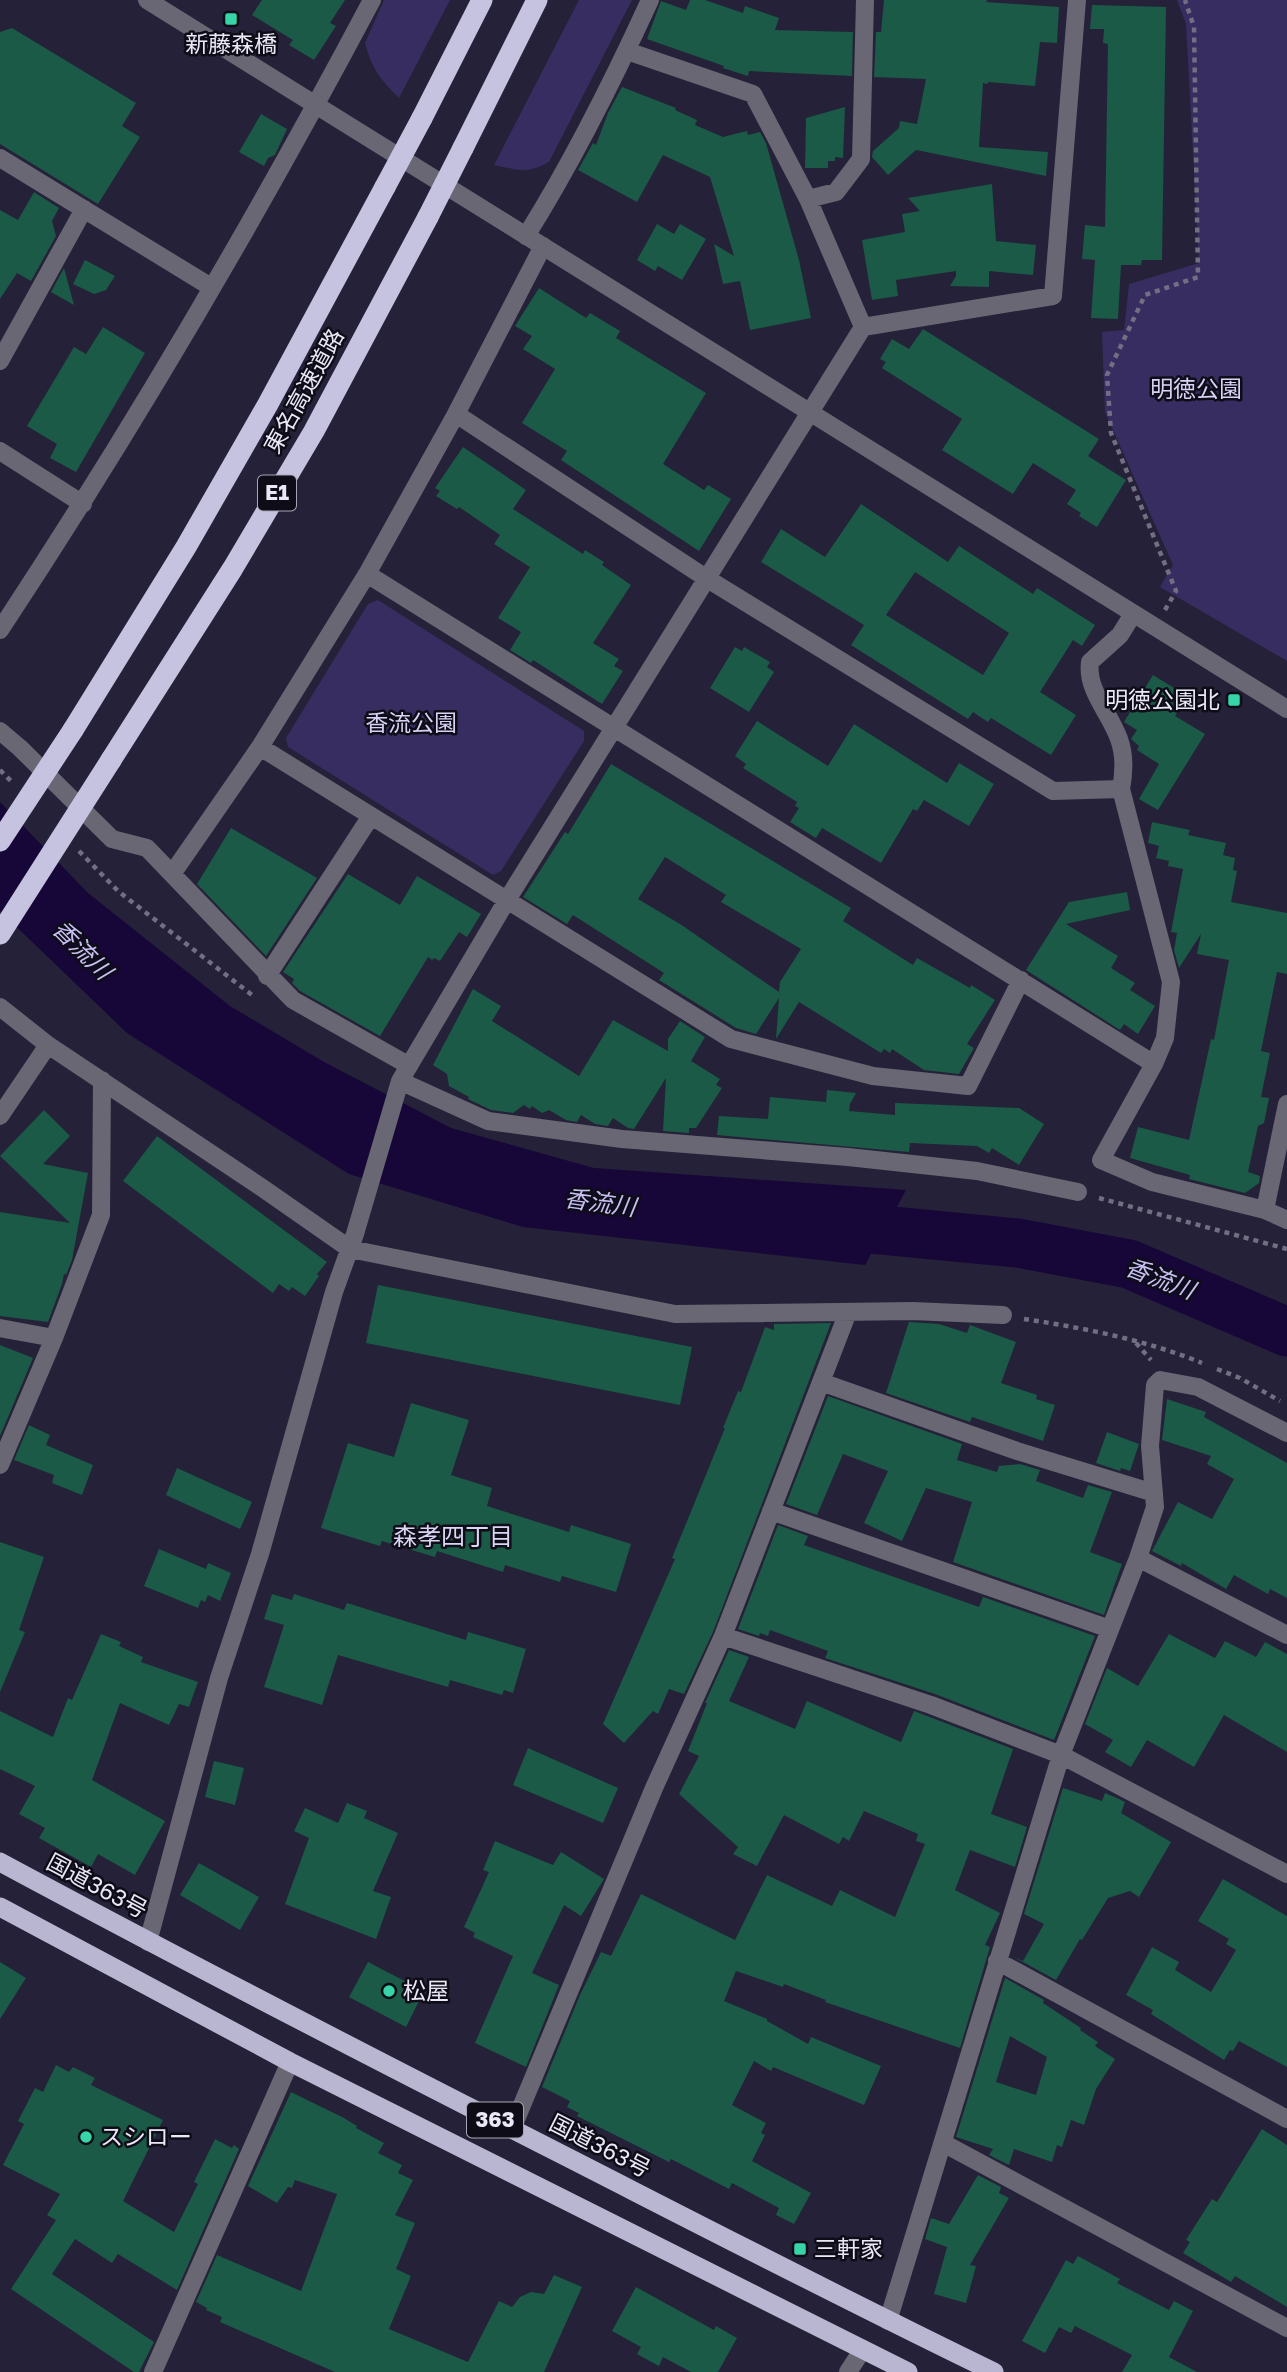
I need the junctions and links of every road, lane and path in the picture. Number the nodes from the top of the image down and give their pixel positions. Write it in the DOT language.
graph roads {
  1 [pos="147,0"];
  2 [pos="372,0"];
  3 [pos="482,0"];
  4 [pos="537,0"];
  5 [pos="650,0"];
  6 [pos="865,0"];
  7 [pos="1077,0"];
  8 [pos="1185,0"];
  9 [pos="627,51"];
  10 [pos="316,106"];
  11 [pos="0,158"];
  12 [pos="808,199"];
  13 [pos="84,209"];
  14 [pos="526,236"];
  15 [pos="543,246"];
  16 [pos="211,287"];
  17 [pos="863,327"];
  18 [pos="0,361"];
  19 [pos="811,413"];
  20 [pos="456,414"];
  21 [pos="0,451"];
  22 [pos="83,504"];
  23 [pos="367,574"];
  24 [pos="706,578"];
  25 [pos="1133,614"];
  26 [pos="1155,628"];
  27 [pos="0,630"];
  28 [pos="1287,709"];
  29 [pos="614,728"];
  30 [pos="0,731"];
  31 [pos="260,747"];
  32 [pos="0,770"];
  33 [pos="18,789"];
  34 [pos="1121,789"];
  35 [pos="371,816"];
  36 [pos="0,841"];
  37 [pos="72,844"];
  38 [pos="173,874"];
  39 [pos="507,900"];
  40 [pos="0,934"];
  41 [pos="267,976"];
  42 [pos="1021,980"];
  43 [pos="259,1000"];
  44 [pos="0,1007"];
  45 [pos="48,1045"];
  46 [pos="1154,1064"];
  47 [pos="102,1080"];
  48 [pos="402,1080"];
  49 [pos="1287,1104"];
  50 [pos="0,1116"];
  51 [pos="1078,1192"];
  52 [pos="1265,1210"];
  53 [pos="1287,1220"];
  54 [pos="353,1241"];
  55 [pos="1287,1249"];
  56 [pos="848,1312"];
  57 [pos="1003,1315"];
  58 [pos="0,1328"];
  59 [pos="54,1338"];
  60 [pos="1136,1342"];
  61 [pos="821,1382"];
  62 [pos="1287,1433"];
  63 [pos="0,1465"];
  64 [pos="1154,1493"];
  65 [pos="771,1511"];
  66 [pos="1138,1558"];
  67 [pos="1110,1629"];
  68 [pos="1287,1635"];
  69 [pos="723,1636"];
  70 [pos="1061,1755"];
  71 [pos="0,1862"];
  72 [pos="1287,1874"];
  73 [pos="0,1907"];
  74 [pos="148,1942"];
  75 [pos="997,1961"];
  76 [pos="290,2062"];
  77 [pos="1287,2119"];
  78 [pos="512,2129"];
  79 [pos="943,2143"];
  80 [pos="888,2321"];
  81 [pos="1287,2328"];
  82 [pos="863,2350"];
  83 [pos="153,2372"];
  84 [pos="848,2372"];
  85 [pos="908,2372"];
  86 [pos="994,2372"];
  1 -- 10 [label="street"];
  2 -- 10 [label="street"];
  3 -- 36 [label="highway, 東名高速道路 / E1, bridge"];
  4 -- 40 [label="highway, 東名高速道路 / E1, bridge"];
  5 -- 9 [label="street"];
  6 -- 12 [label="street"];
  7 -- 17 [label="street"];
  8 -- 26 [label="path"];
  9 -- 12 [label="street"];
  9 -- 14 [label="street"];
  10 -- 14 [label="street"];
  10 -- 16 [label="street"];
  11 -- 13 [label="street"];
  12 -- 17 [label="street"];
  13 -- 16 [label="street"];
  13 -- 18 [label="street"];
  14 -- 15 [label="street"];
  15 -- 19 [label="street"];
  15 -- 20 [label="street"];
  16 -- 22 [label="street"];
  17 -- 19 [label="street"];
  19 -- 24 [label="street"];
  19 -- 25 [label="street"];
  20 -- 23 [label="street"];
  20 -- 24 [label="street"];
  21 -- 22 [label="street"];
  22 -- 27 [label="street"];
  23 -- 29 [label="street"];
  23 -- 31 [label="street"];
  24 -- 29 [label="street"];
  24 -- 34 [label="street"];
  25 -- 26 [label="street"];
  25 -- 34 [label="street"];
  26 -- 28 [label="street"];
  29 -- 39 [label="street"];
  29 -- 42 [label="street"];
  30 -- 38 [label="street"];
  31 -- 35 [label="street"];
  31 -- 38 [label="street"];
  32 -- 33 [label="path"];
  34 -- 46 [label="street"];
  35 -- 39 [label="street"];
  35 -- 41 [label="street"];
  37 -- 43 [label="path"];
  38 -- 41 [label="street"];
  39 -- 42 [label="street"];
  39 -- 48 [label="street"];
  41 -- 48 [label="street"];
  42 -- 46 [label="street"];
  44 -- 45 [label="street"];
  45 -- 47 [label="street"];
  45 -- 50 [label="street"];
  46 -- 52 [label="street"];
  47 -- 54 [label="street"];
  47 -- 59 [label="street"];
  48 -- 51 [label="street"];
  48 -- 54 [label="street"];
  49 -- 52 [label="street"];
  51 -- 55 [label="path"];
  52 -- 53 [label="street"];
  54 -- 56 [label="street"];
  54 -- 74 [label="street"];
  56 -- 57 [label="street"];
  56 -- 61 [label="street"];
  57 -- 60 [label="path"];
  58 -- 59 [label="street"];
  59 -- 63 [label="street"];
  61 -- 64 [label="street"];
  61 -- 65 [label="street"];
  62 -- 64 [label="street"];
  64 -- 66 [label="street"];
  65 -- 67 [label="street"];
  65 -- 69 [label="street"];
  66 -- 67 [label="street"];
  66 -- 68 [label="street"];
  67 -- 70 [label="street"];
  69 -- 70 [label="street"];
  69 -- 78 [label="street"];
  70 -- 72 [label="street"];
  70 -- 75 [label="street"];
  71 -- 74 [label="highway, 国道363号 / 363"];
  73 -- 76 [label="highway, 363"];
  74 -- 78 [label="highway, 国道363号 / 363"];
  75 -- 77 [label="street"];
  75 -- 79 [label="street"];
  76 -- 82 [label="highway, 363"];
  76 -- 83 [label="street"];
  78 -- 80 [label="highway, 国道363号 / 363"];
  79 -- 80 [label="street"];
  79 -- 81 [label="street"];
  80 -- 86 [label="highway, 国道363号 / 363"];
  82 -- 84 [label="street"];
  82 -- 85 [label="highway, 363"];
}
